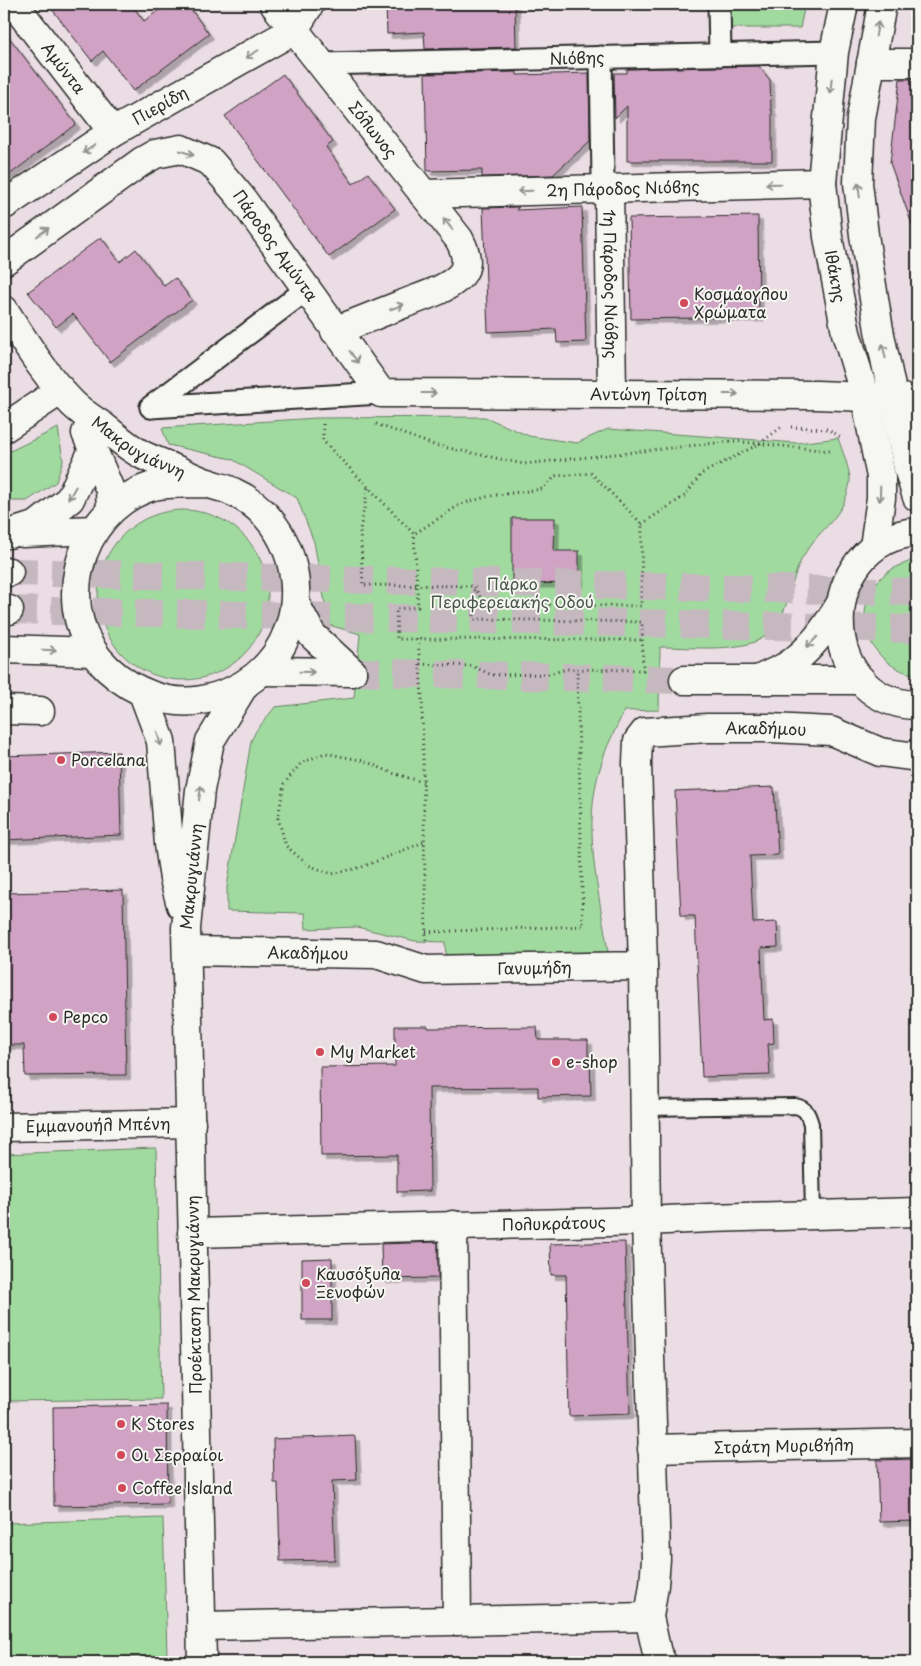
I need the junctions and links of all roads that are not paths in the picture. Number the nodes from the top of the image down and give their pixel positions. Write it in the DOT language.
graph roads {
  1 [pos="14,4"];
  2 [pos="274,4"];
  3 [pos="310,4"];
  4 [pos="719,4"];
  5 [pos="844,4"];
  6 [pos="882,4"];
  7 [pos="294,30"];
  8 [pos="834,52"];
  9 [pos="720,55"];
  10 [pos="600,57"];
  11 [pos="871,63"];
  12 [pos="917,63"];
  13 [pos="321,64"];
  14 [pos="113,132"];
  15 [pos="822,183"];
  16 [pos="609,188"];
  17 [pos="423,194"];
  18 [pos="4,205"];
  19 [pos="4,261"];
  20 [pos="306,290"];
  21 [pos="4,310"];
  22 [pos="335,331"];
  23 [pos="612,393"];
  24 [pos="381,394"];
  25 [pos="865,396"];
  26 [pos="67,397"];
  27 [pos="906,399"];
  28 [pos="4,428"];
  29 [pos="93,450"];
  30 [pos="208,483"];
  31 [pos="917,497"];
  32 [pos="102,519"];
  33 [pos="917,532"];
  34 [pos="6,534"];
  35 [pos="874,547"];
  36 [pos="841,603"];
  37 [pos="296,605"];
  38 [pos="4,649"];
  39 [pos="93,652"];
  40 [pos="254,678"];
  41 [pos="684,680"];
  42 [pos="758,680"];
  43 [pos="861,680"];
  44 [pos="143,693"];
  45 [pos="917,706"];
  46 [pos="4,710"];
  47 [pos="40,711"];
  48 [pos="917,757"];
  49 [pos="187,939"];
  50 [pos="643,966"];
  51 [pos="426,970"];
  52 [pos="644,1108"];
  53 [pos="190,1123"];
  54 [pos="4,1126"];
  55 [pos="917,1212"];
  56 [pos="813,1214"];
  57 [pos="646,1221"];
  58 [pos="453,1225"];
  59 [pos="192,1233"];
  60 [pos="917,1443"];
  61 [pos="652,1449"];
  62 [pos="650,1617"];
  63 [pos="457,1620"];
  64 [pos="202,1626"];
  65 [pos="202,1662"];
  66 [pos="662,1662"];
  1 -- 14 [label="main road, Αμύντα"];
  2 -- 7 [label="main road, Σόλωνος"];
  3 -- 7 [label="main road, Πιερίδη"];
  4 -- 9 [label="street"];
  5 -- 8 [label="main road, Ιθάκης"];
  11 -- 6 [label="main road, Ιθάκης, one-way"];
  7 -- 13 [label="main road, Σόλωνος"];
  7 -- 14 [label="main road, Πιερίδη, one-way"];
  8 -- 9 [label="street, Νιόβης"];
  8 -- 15 [label="main road, Ιθάκης, one-way"];
  9 -- 10 [label="street, Νιόβης"];
  10 -- 13 [label="street, Νιόβης"];
  10 -- 16 [label="street, 1η Πάροδος Νιόβης"];
  11 -- 12 [label="main road"];
  27 -- 11 [label="main road, Ιθάκης, one-way"];
  13 -- 17 [label="main road, Σόλωνος"];
  14 -- 18 [label="main road, Πιερίδη, one-way"];
  15 -- 16 [label="main road, 2η Πάροδος Νιόβης, one-way"];
  15 -- 25 [label="main road, Ιθάκης"];
  16 -- 17 [label="main road, 2η Πάροδος Νιόβης, one-way"];
  16 -- 23 [label="main road, 1η Πάροδος Νιόβης"];
  22 -- 17 [label="main road, Σόλωνος, one-way"];
  19 -- 20 [label="main road, Πάροδος Αμύντα, one-way"];
  20 -- 22 [label="main road, Πάροδος Αμύντα"];
  20 -- 24 [label="street"];
  21 -- 26 [label="main road, Μακρυγιάννη"];
  22 -- 24 [label="main road, Πάροδος Αμύντα, one-way"];
  24 -- 23 [label="main road, Αντώνη Τρίτση, one-way"];
  23 -- 25 [label="main road, Αντώνη Τρίτση, one-way"];
  25 -- 27 [label="main road, Αντώνη Τρίτση"];
  25 -- 35 [label="main road, Ιθάκης, one-way"];
  26 -- 28 [label="main road"];
  26 -- 29 [label="main road, Μακρυγιάννη"];
  26 -- 30 [label="main road, Μακρυγιάννη"];
  27 -- 31 [label="main road, Ιθάκης"];
  29 -- 32 [label="main road, Μακρυγιάννη"];
  29 -- 34 [label="main road, one-way"];
  30 -- 32 [label="main road, Μακρυγιάννη"];
  30 -- 37 [label="main road, Μακρυγιάννη"];
  32 -- 34 [label="main road"];
  32 -- 39 [label="main road, Μακρυγιάννη"];
  33 -- 35 [label="main road"];
  35 -- 36 [label="main road"];
  36 -- 42 [label="main road, one-way"];
  36 -- 43 [label="main road"];
  37 -- 40 [label="main road, Μακρυγιάννη"];
  40 -- 37 [label="main road, one-way"];
  38 -- 39 [label="main road, one-way"];
  39 -- 44 [label="main road, Μακρυγιάννη"];
  40 -- 44 [label="main road, Μακρυγιάννη"];
  49 -- 40 [label="main road, Μακρυγιάννη, one-way"];
  41 -- 42 [label="main road"];
  42 -- 43 [label="main road"];
  43 -- 45 [label="main road"];
  44 -- 49 [label="main road, Μακρυγιάννη, one-way"];
  46 -- 47 [label="main road"];
  48 -- 50 [label="main road, Ακαδήμου"];
  49 -- 51 [label="main road, Ακαδήμου"];
  49 -- 53 [label="main road, Προέκταση Μακρυγιάννη"];
  50 -- 51 [label="main road, Γανυμήδη"];
  50 -- 52 [label="main road"];
  52 -- 56 [label="lane"];
  52 -- 57 [label="main road"];
  53 -- 54 [label="main road, Εμμανουήλ Μπένη"];
  53 -- 59 [label="main road, Προέκταση Μακρυγιάννη"];
  55 -- 56 [label="main road, Πολυκράτους"];
  56 -- 57 [label="main road, Πολυκράτους"];
  57 -- 58 [label="main road, Πολυκράτους"];
  57 -- 61 [label="main road"];
  58 -- 59 [label="main road, Πολυκράτους"];
  58 -- 63 [label="main road"];
  59 -- 64 [label="main road, Προέκταση Μακρυγιάννη"];
  60 -- 61 [label="main road, Στράτη Μυριβήλη"];
  61 -- 62 [label="main road"];
  62 -- 63 [label="main road"];
  62 -- 66 [label="main road"];
  63 -- 64 [label="main road"];
  64 -- 65 [label="main road, Προέκταση Μακρυγιάννη"];
}
